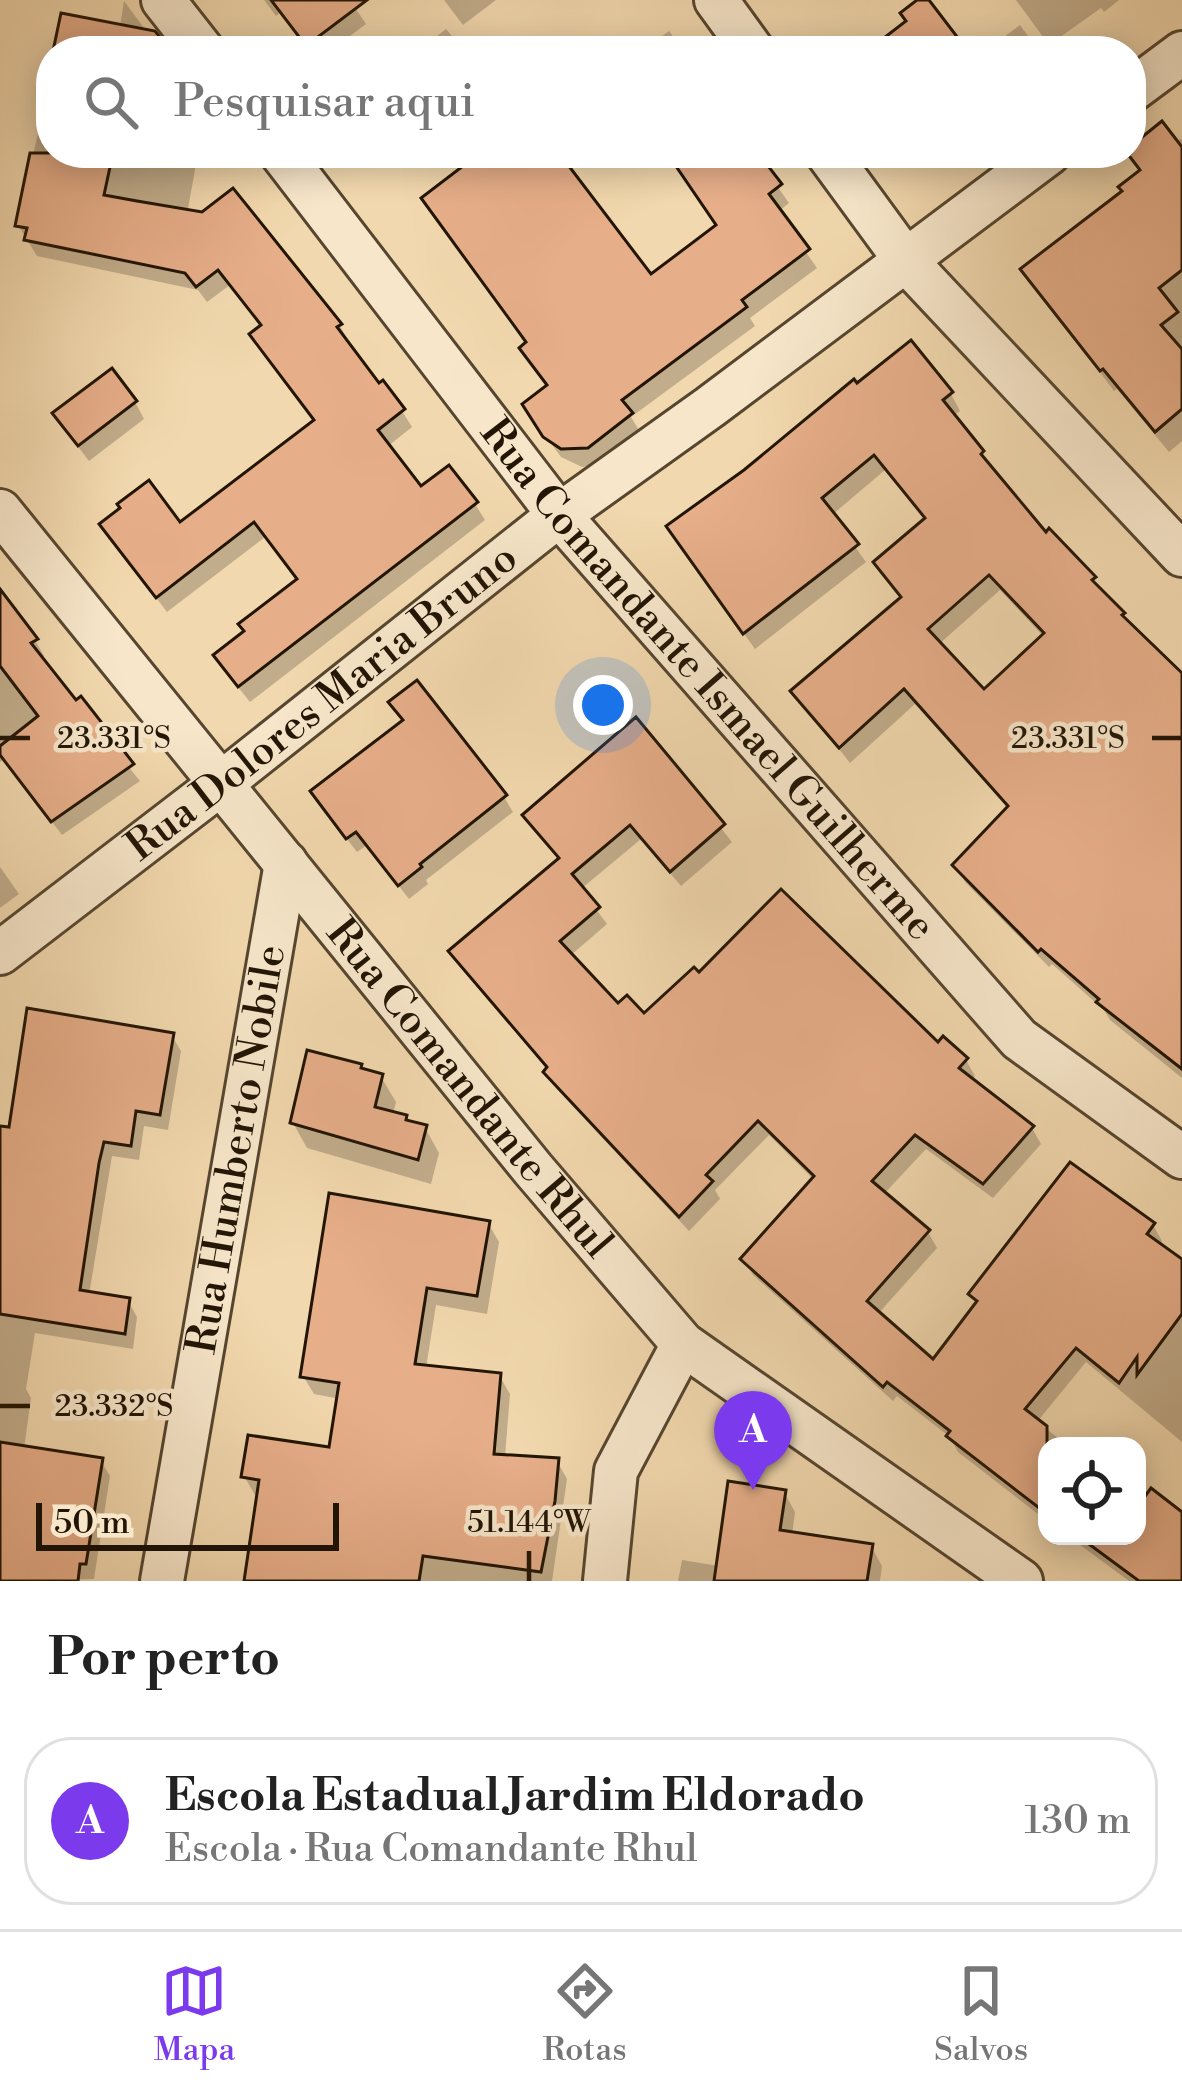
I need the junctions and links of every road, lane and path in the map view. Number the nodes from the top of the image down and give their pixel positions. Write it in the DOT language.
graph roads {
  1 [pos="164,0"];
  2 [pos="716,0"];
  3 [pos="191,36"];
  4 [pos="742,36"];
  5 [pos="1182,53"];
  6 [pos="1146,80"];
  7 [pos="293,168"];
  8 [pos="838,168"];
  9 [pos="1029,168"];
  10 [pos="906,261"];
  11 [pos="0,511"];
  12 [pos="559,515"];
  13 [pos="1182,555"];
  14 [pos="219,785"];
  15 [pos="286,862"];
  16 [pos="0,953"];
  17 [pos="1182,1157"];
  18 [pos="683,1345"];
  19 [pos="162,1581"];
  20 [pos="605,1581"];
  21 [pos="1021,1581"];
  1 -- 3 [label="street"];
  2 -- 4 [label="street"];
  5 -- 6 [label="street"];
  7 -- 12 [label="street, Rua Comandante Ismael Guilherme"];
  8 -- 10 [label="street"];
  9 -- 10 [label="street, Rua Dolores Maria Bruno"];
  10 -- 12 [label="street, Rua Dolores Maria Bruno"];
  10 -- 13 [label="street"];
  11 -- 14 [label="street, Rua Comandante Rhul"];
  12 -- 14 [label="street, Rua Dolores Maria Bruno"];
  12 -- 17 [label="street, Rua Comandante Ismael Guilherme"];
  14 -- 15 [label="street, Rua Comandante Rhul"];
  14 -- 16 [label="street, Rua Dolores Maria Bruno"];
  15 -- 18 [label="street, Rua Comandante Rhul"];
  15 -- 19 [label="street, Rua Humberto Nobile"];
  18 -- 20 [label="street"];
  18 -- 21 [label="street, Rua Comandante Rhul"];
}
